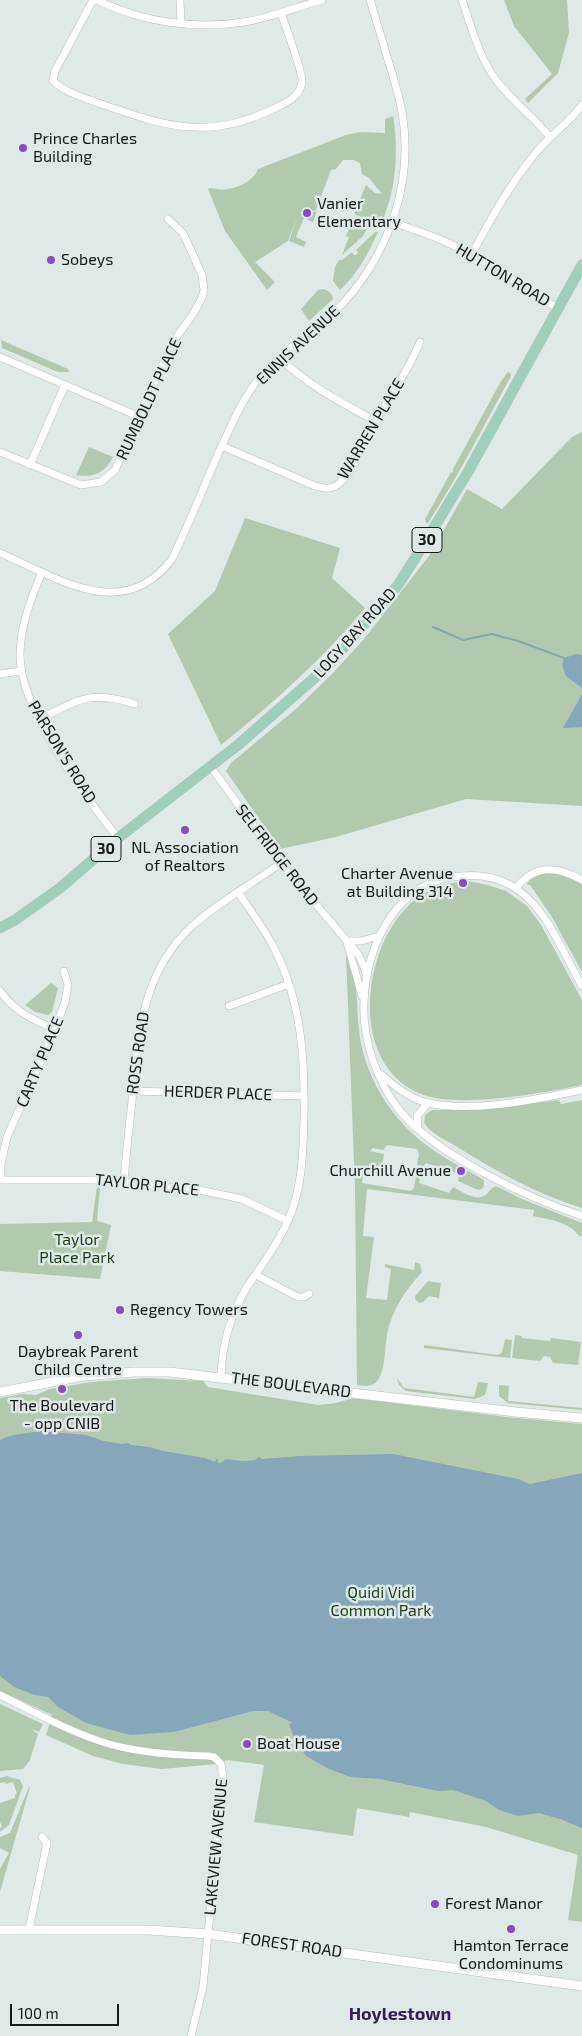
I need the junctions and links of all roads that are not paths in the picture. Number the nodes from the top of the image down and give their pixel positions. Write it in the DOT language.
graph roads {
  1 [pos="93,0"];
  2 [pos="98,0"];
  3 [pos="180,0"];
  4 [pos="322,0"];
  5 [pos="370,0"];
  6 [pos="462,0"];
  7 [pos="281,12"];
  8 [pos="181,23"];
  9 [pos="582,106"];
  10 [pos="550,137"];
  11 [pos="168,219"];
  12 [pos="393,222"];
  13 [pos="472,254"];
  14 [pos="582,265"];
  15 [pos="557,308"];
  16 [pos="420,342"];
  17 [pos="0,357"];
  18 [pos="280,358"];
  19 [pos="65,385"];
  20 [pos="140,417"];
  21 [pos="376,421"];
  22 [pos="222,446"];
  23 [pos="0,452"];
  24 [pos="30,465"];
  25 [pos="0,553"];
  26 [pos="42,572"];
  27 [pos="21,671"];
  28 [pos="0,674"];
  29 [pos="135,704"];
  30 [pos="40,719"];
  31 [pos="210,766"];
  32 [pos="118,838"];
  33 [pos="281,864"];
  34 [pos="582,880"];
  35 [pos="516,888"];
  36 [pos="238,892"];
  37 [pos="0,928"];
  38 [pos="379,936"];
  39 [pos="347,941"];
  40 [pos="64,971"];
  41 [pos="366,979"];
  42 [pos="289,984"];
  43 [pos="582,986"];
  44 [pos="0,991"];
  45 [pos="364,1002"];
  46 [pos="229,1006"];
  47 [pos="55,1029"];
  48 [pos="378,1072"];
  49 [pos="133,1090"];
  50 [pos="582,1090"];
  51 [pos="304,1096"];
  52 [pos="428,1103"];
  53 [pos="418,1129"];
  54 [pos="0,1180"];
  55 [pos="124,1182"];
  56 [pos="582,1216"];
  57 [pos="288,1221"];
  58 [pos="256,1275"];
  59 [pos="309,1294"];
  60 [pos="221,1377"];
  61 [pos="0,1392"];
  62 [pos="582,1418"];
  63 [pos="0,1695"];
  64 [pos="42,1836"];
  65 [pos="29,1929"];
  66 [pos="0,1930"];
  67 [pos="208,1934"];
  68 [pos="582,1986"];
  69 [pos="191,2036"];
  1 -- 7 [label="street"];
  2 -- 8 [label="street"];
  3 -- 8 [label="street"];
  4 -- 7 [label="street"];
  5 -- 12 [label="street, ENNIS AVENUE"];
  6 -- 10 [label="street"];
  7 -- 8 [label="street"];
  9 -- 10 [label="street"];
  10 -- 13 [label="street"];
  11 -- 20 [label="street, RUMBOLDT PLACE"];
  12 -- 13 [label="street, HUTTON ROAD"];
  12 -- 18 [label="street, ENNIS AVENUE"];
  13 -- 15 [label="street, HUTTON ROAD"];
  14 -- 15 [label="main road, LOGY BAY ROAD / 30"];
  15 -- 31 [label="main road, LOGY BAY ROAD / 30"];
  16 -- 21 [label="street, WARREN PLACE"];
  17 -- 19 [label="street"];
  18 -- 21 [label="street"];
  18 -- 22 [label="street, ENNIS AVENUE"];
  19 -- 20 [label="street"];
  19 -- 24 [label="street"];
  20 -- 24 [label="street, RUMBOLDT PLACE"];
  21 -- 22 [label="street, WARREN PLACE"];
  22 -- 26 [label="street, ENNIS AVENUE"];
  23 -- 24 [label="street, RUMBOLDT PLACE"];
  25 -- 26 [label="street, ENNIS AVENUE"];
  26 -- 27 [label="street, PARSON'S ROAD"];
  27 -- 28 [label="street"];
  27 -- 30 [label="street, PARSON'S ROAD"];
  29 -- 30 [label="street"];
  30 -- 32 [label="street, PARSON'S ROAD"];
  31 -- 32 [label="main road, LOGY BAY ROAD / 30"];
  31 -- 33 [label="street, SELFRIDGE ROAD"];
  32 -- 37 [label="main road, LOGY BAY ROAD / 30"];
  33 -- 36 [label="street, ROSS ROAD"];
  33 -- 39 [label="street, SELFRIDGE ROAD"];
  34 -- 35 [label="street"];
  35 -- 38 [label="street"];
  35 -- 43 [label="street"];
  36 -- 42 [label="street"];
  36 -- 49 [label="street, ROSS ROAD"];
  38 -- 39 [label="street"];
  38 -- 41 [label="street"];
  39 -- 41 [label="street, SELFRIDGE ROAD"];
  39 -- 45 [label="street, SELFRIDGE ROAD"];
  40 -- 47 [label="street, CARTY PLACE"];
  41 -- 45 [label="street"];
  42 -- 46 [label="street"];
  42 -- 51 [label="street"];
  44 -- 47 [label="street"];
  45 -- 48 [label="street"];
  47 -- 54 [label="street, CARTY PLACE"];
  48 -- 52 [label="street"];
  48 -- 53 [label="street"];
  49 -- 51 [label="street, HERDER PLACE"];
  49 -- 55 [label="street, ROSS ROAD"];
  50 -- 52 [label="street"];
  51 -- 57 [label="street"];
  52 -- 53 [label="street"];
  53 -- 56 [label="street"];
  54 -- 55 [label="street, TAYLOR PLACE"];
  55 -- 57 [label="street, TAYLOR PLACE"];
  57 -- 58 [label="street"];
  58 -- 59 [label="street"];
  58 -- 60 [label="street"];
  60 -- 61 [label="street, THE BOULEVARD"];
  60 -- 62 [label="street, THE BOULEVARD"];
  63 -- 67 [label="street, LAKEVIEW AVENUE"];
  64 -- 65 [label="street"];
  65 -- 66 [label="street, FOREST ROAD"];
  65 -- 67 [label="street, FOREST ROAD"];
  67 -- 68 [label="street, FOREST ROAD"];
  67 -- 69 [label="street, LAKEVIEW AVENUE"];
}
